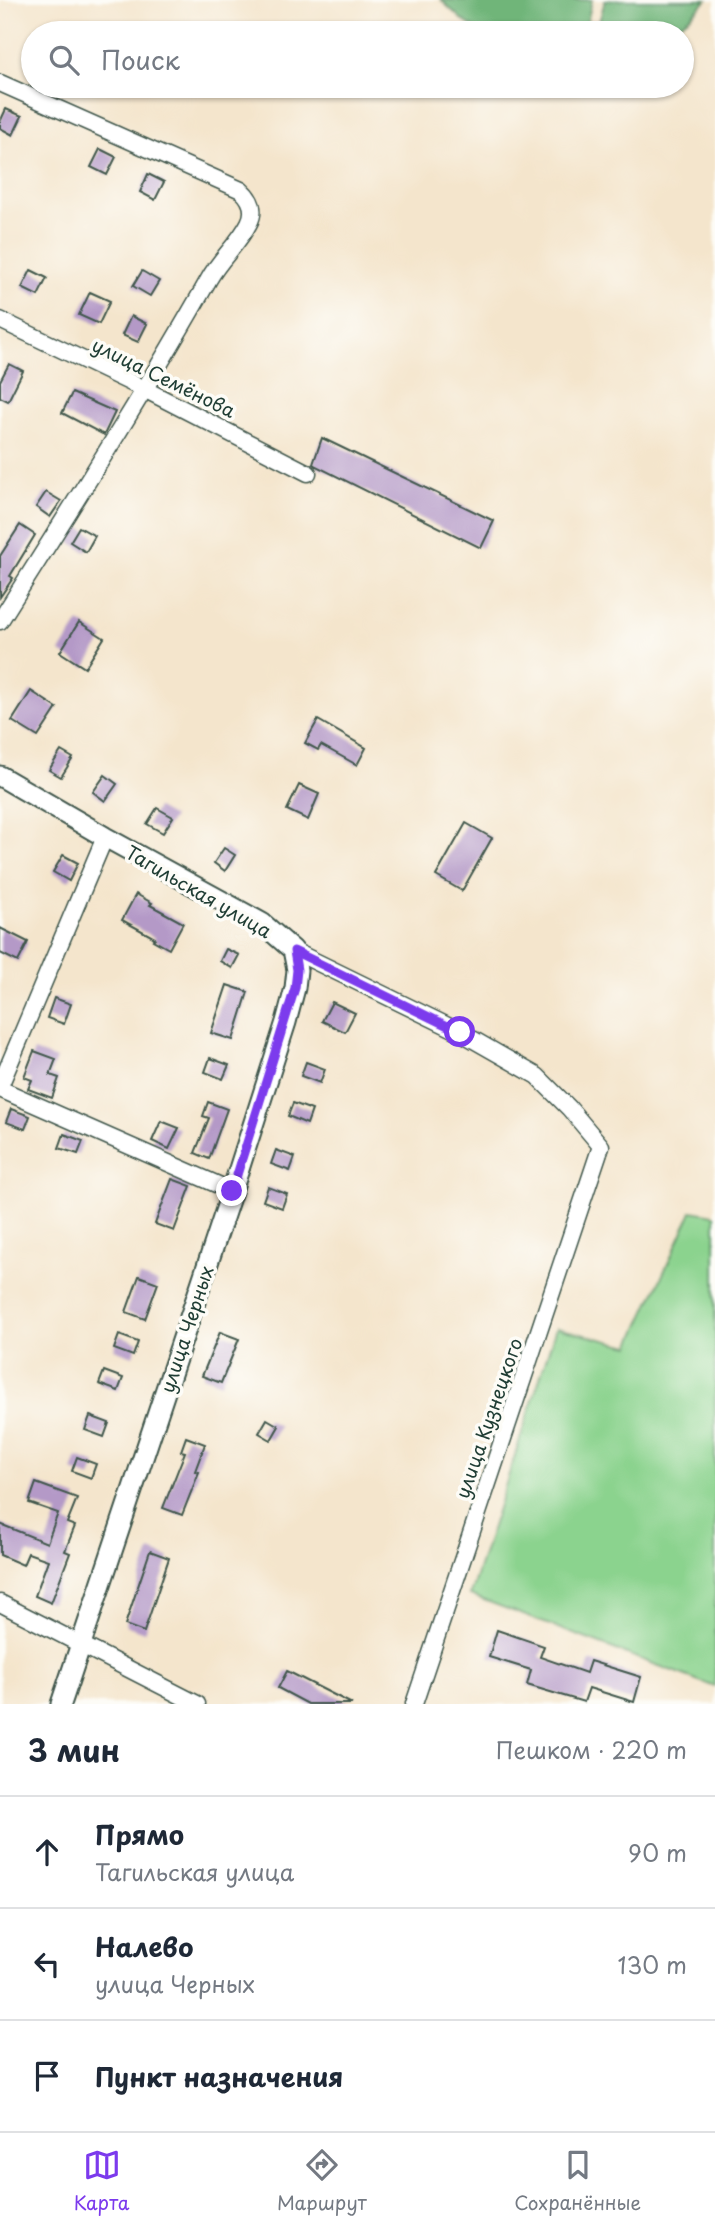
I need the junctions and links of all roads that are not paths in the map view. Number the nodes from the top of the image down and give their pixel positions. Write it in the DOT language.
graph roads {
  1 [pos="0,83"];
  2 [pos="21,92"];
  3 [pos="34,98"];
  4 [pos="0,320"];
  5 [pos="146,390"];
  6 [pos="308,473"];
  7 [pos="0,621"];
  8 [pos="0,776"];
  9 [pos="105,837"];
  10 [pos="294,951"];
  11 [pos="0,1087"];
  12 [pos="601,1146"];
  13 [pos="232,1191"];
  14 [pos="0,1603"];
  15 [pos="81,1643"];
  16 [pos="61,1704"];
  17 [pos="197,1704"];
  18 [pos="414,1704"];
  1 -- 2 [label="street"];
  3 -- 5 [label="street"];
  4 -- 5 [label="street, улица Семёнова"];
  5 -- 6 [label="street, улица Семёнова"];
  5 -- 7 [label="street"];
  8 -- 9 [label="main road, Тагильская улица"];
  9 -- 10 [label="main road, Тагильская улица"];
  9 -- 11 [label="street"];
  10 -- 12 [label="street, Тагильская улица"];
  10 -- 13 [label="main road, улица Черных"];
  11 -- 13 [label="street"];
  12 -- 18 [label="street, улица Кузнецкого"];
  13 -- 15 [label="main road, улица Черных"];
  14 -- 15 [label="street"];
  15 -- 16 [label="main road, улица Черных"];
  15 -- 17 [label="street"];
}
